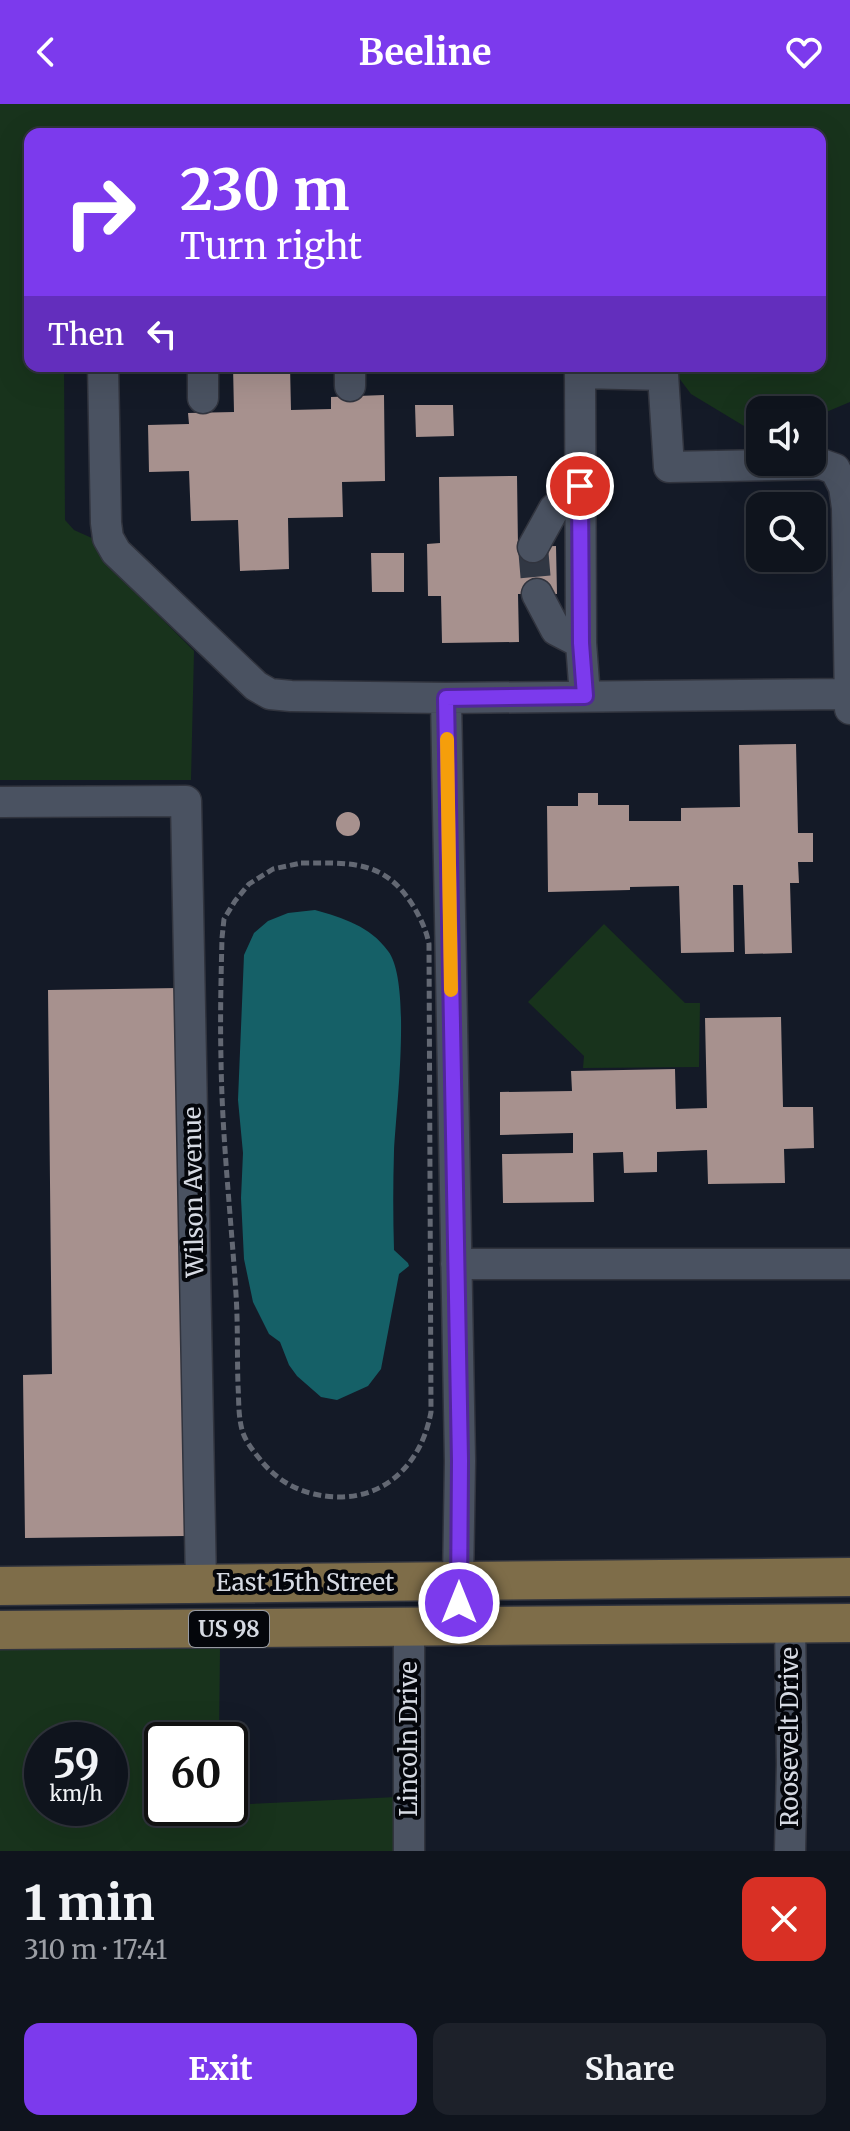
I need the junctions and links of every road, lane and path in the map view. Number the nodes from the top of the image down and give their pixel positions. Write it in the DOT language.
graph roads {
  1 [pos="103,372"];
  2 [pos="203,372"];
  3 [pos="580,372"];
  4 [pos="613,372"];
  5 [pos="203,398"];
  6 [pos="580,486"];
  7 [pos="533,547"];
  8 [pos="537,594"];
  9 [pos="581,643"];
  10 [pos="850,694"];
  11 [pos="585,696"];
  12 [pos="446,698"];
  13 [pos="850,709"];
  14 [pos="0,802"];
  15 [pos="429,960"];
  16 [pos="456,1264"];
  17 [pos="850,1264"];
  18 [pos="850,1577"];
  19 [pos="789,1578"];
  20 [pos="458,1581"];
  21 [pos="408,1582"];
  22 [pos="201,1583"];
  23 [pos="0,1586"];
  24 [pos="850,1623"];
  25 [pos="790,1624"];
  26 [pos="459,1626"];
  27 [pos="409,1627"];
  28 [pos="200,1629"];
  29 [pos="0,1630"];
  30 [pos="409,1851"];
  31 [pos="790,1851"];
  1 -- 12 [label="street"];
  2 -- 5 [label="street"];
  3 -- 6 [label="street"];
  4 -- 10 [label="street"];
  6 -- 7 [label="street"];
  6 -- 9 [label="street"];
  8 -- 9 [label="street"];
  9 -- 11 [label="street"];
  10 -- 11 [label="street"];
  10 -- 13 [label="street"];
  11 -- 12 [label="street"];
  12 -- 16 [label="street"];
  14 -- 22 [label="street, Wilson Avenue"];
  15 -- 15 [label="path"];
  16 -- 17 [label="street"];
  16 -- 20 [label="street"];
  18 -- 19 [label="main road, East 15th Street / US 98"];
  19 -- 20 [label="main road, East 15th Street / US 98"];
  19 -- 25 [label="main road"];
  20 -- 21 [label="main road, East 15th Street / US 98"];
  20 -- 26 [label="main road"];
  21 -- 22 [label="main road, East 15th Street / US 98"];
  21 -- 27 [label="main road"];
  22 -- 23 [label="main road, East 15th Street / US 98"];
  22 -- 28 [label="main road"];
  24 -- 25 [label="main road, East 15th Street / US 98"];
  25 -- 26 [label="main road, East 15th Street / US 98"];
  25 -- 31 [label="street, Roosevelt Drive"];
  26 -- 27 [label="main road, East 15th Street / US 98"];
  27 -- 28 [label="main road, East 15th Street / US 98"];
  27 -- 30 [label="street, Lincoln Drive"];
  28 -- 29 [label="main road, East 15th Street / US 98"];
}
